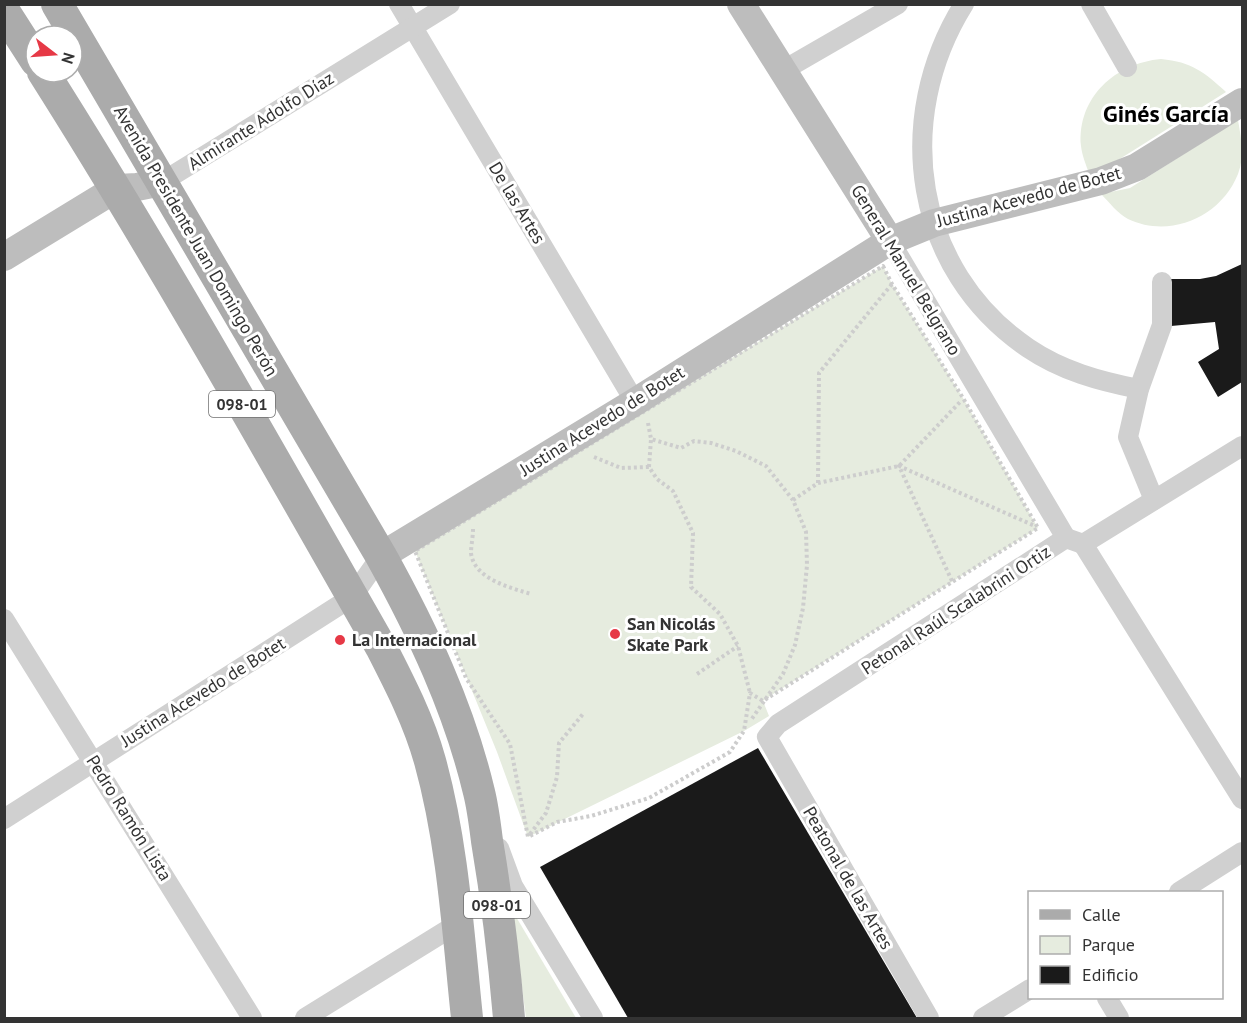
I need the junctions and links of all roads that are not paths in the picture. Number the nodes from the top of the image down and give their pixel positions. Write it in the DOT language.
graph roads {
  1 [pos="57,4"];
  2 [pos="399,4"];
  3 [pos="450,4"];
  4 [pos="741,4"];
  5 [pos="898,4"];
  6 [pos="964,4"];
  7 [pos="1090,4"];
  8 [pos="4,11"];
  9 [pos="412,27"];
  10 [pos="24,42"];
  11 [pos="1127,67"];
  12 [pos="782,71"];
  13 [pos="51,84"];
  14 [pos="1242,102"];
  15 [pos="162,182"];
  16 [pos="117,188"];
  17 [pos="934,223"];
  18 [pos="890,241"];
  19 [pos="4,258"];
  20 [pos="1162,282"];
  21 [pos="1139,389"];
  22 [pos="640,406"];
  23 [pos="1242,446"];
  24 [pos="1155,500"];
  25 [pos="1074,541"];
  26 [pos="381,556"];
  27 [pos="352,597"];
  28 [pos="4,619"];
  29 [pos="767,737"];
  30 [pos="94,761"];
  31 [pos="479,792"];
  32 [pos="1242,799"];
  33 [pos="4,819"];
  34 [pos="1242,852"];
  35 [pos="1181,891"];
  36 [pos="457,924"];
  37 [pos="1028,989"];
  38 [pos="1108,999"];
  39 [pos="252,1018"];
  40 [pos="305,1018"];
  41 [pos="467,1018"];
  42 [pos="509,1018"];
  43 [pos="593,1018"];
  44 [pos="929,1018"];
  45 [pos="983,1018"];
  46 [pos="1119,1018"];
  1 -- 15 [label="main road, Avenida Presidente Juan Domingo Perón / 098-01"];
  2 -- 9 [label="street, De las Artes"];
  3 -- 9 [label="street, Almirante Adolfo Díaz"];
  4 -- 12 [label="street, General Manuel Belgrano"];
  5 -- 12 [label="street"];
  6 -- 17 [label="street"];
  7 -- 11 [label="street"];
  8 -- 10 [label="main road"];
  9 -- 15 [label="street, Almirante Adolfo Díaz"];
  9 -- 22 [label="street, De las Artes"];
  12 -- 18 [label="street, General Manuel Belgrano"];
  13 -- 16 [label="main road, 098-01"];
  14 -- 17 [label="street, Justina Acevedo de Botet"];
  15 -- 16 [label="street, Almirante Adolfo Díaz"];
  15 -- 26 [label="main road, Avenida Presidente Juan Domingo Perón / 098-01"];
  16 -- 19 [label="street, Almirante Adolfo Díaz"];
  16 -- 27 [label="main road, 098-01"];
  17 -- 18 [label="street, Justina Acevedo de Botet"];
  17 -- 21 [label="street"];
  18 -- 22 [label="street, Justina Acevedo de Botet"];
  18 -- 25 [label="street, General Manuel Belgrano"];
  20 -- 21 [label="street"];
  21 -- 24 [label="street"];
  22 -- 26 [label="street, Justina Acevedo de Botet"];
  23 -- 24 [label="street, Petonal Raúl Scalabrini Ortiz"];
  24 -- 25 [label="street, Petonal Raúl Scalabrini Ortiz"];
  25 -- 29 [label="street, Petonal Raúl Scalabrini Ortiz"];
  25 -- 32 [label="street, General Manuel Belgrano"];
  26 -- 27 [label="street, Justina Acevedo de Botet"];
  26 -- 31 [label="main road, Avenida Presidente Juan Domingo Perón / 098-01"];
  27 -- 30 [label="street, Justina Acevedo de Botet"];
  27 -- 36 [label="main road, 098-01"];
  28 -- 30 [label="street, Pedro Ramón Lista"];
  29 -- 44 [label="street, Peatonal de las Artes"];
  30 -- 33 [label="street, Justina Acevedo de Botet"];
  30 -- 39 [label="street, Pedro Ramón Lista"];
  31 -- 42 [label="main road, Avenida Presidente Juan Domingo Perón / 098-01"];
  31 -- 43 [label="street"];
  34 -- 35 [label="street"];
  36 -- 40 [label="street"];
  36 -- 41 [label="main road, 098-01"];
  37 -- 45 [label="street"];
  38 -- 46 [label="street"];
}
